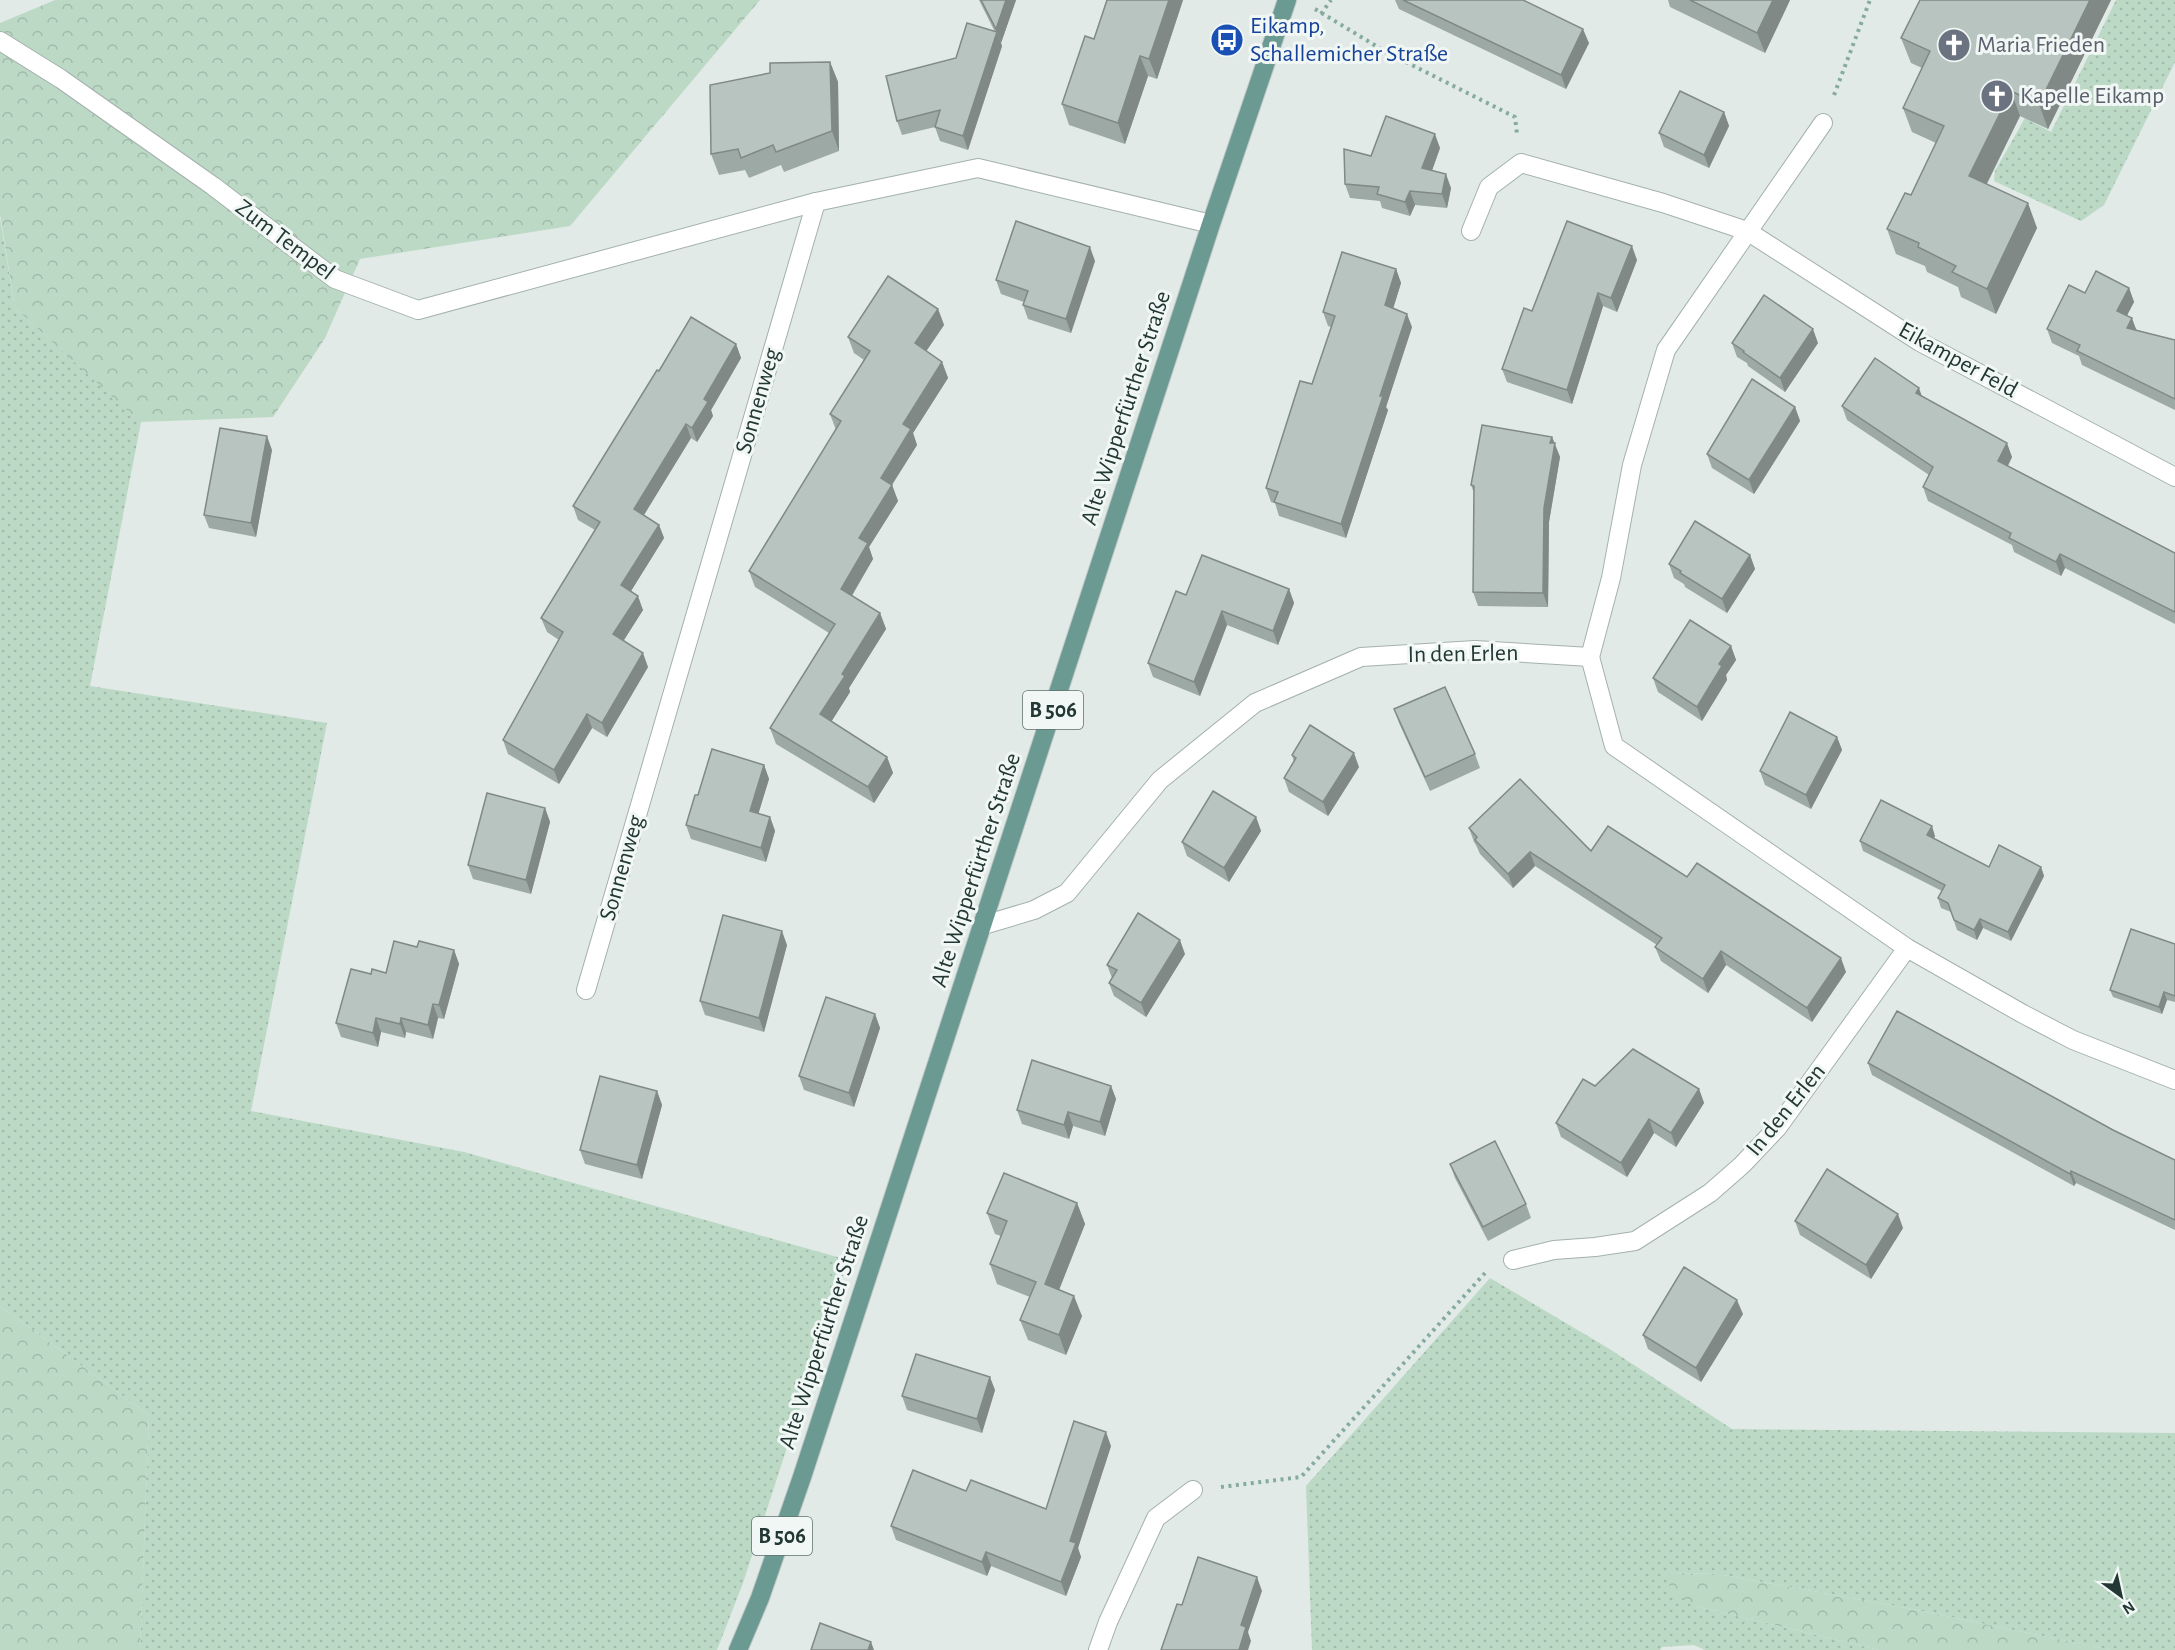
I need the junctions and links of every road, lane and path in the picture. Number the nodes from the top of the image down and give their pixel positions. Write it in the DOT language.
graph roads {
  1 [pos="1287,0"];
  2 [pos="1331,0"];
  3 [pos="1870,0"];
  4 [pos="0,41"];
  5 [pos="1823,123"];
  6 [pos="1521,163"];
  7 [pos="816,202"];
  8 [pos="1211,224"];
  9 [pos="1471,231"];
  10 [pos="1748,231"];
  11 [pos="2175,477"];
  12 [pos="1590,657"];
  13 [pos="984,925"];
  14 [pos="1907,948"];
  15 [pos="586,990"];
  16 [pos="2175,1080"];
  17 [pos="1514,1260"];
  18 [pos="1193,1491"];
  19 [pos="738,1650"];
  20 [pos="1098,1650"];
  1 -- 8 [label="main road, Alte Wipperfürther Straße / B 506"];
  2 -- 6 [label="path"];
  3 -- 5 [label="path"];
  4 -- 7 [label="street, Zum Tempel"];
  5 -- 10 [label="street"];
  6 -- 9 [label="street"];
  6 -- 10 [label="street, Eikamper Feld"];
  7 -- 8 [label="street"];
  7 -- 15 [label="street, Sonnenweg"];
  8 -- 13 [label="main road, Alte Wipperfürther Straße / B 506"];
  10 -- 11 [label="street, Eikamper Feld"];
  10 -- 12 [label="street"];
  12 -- 13 [label="street, In den Erlen"];
  12 -- 14 [label="street"];
  13 -- 19 [label="main road, Alte Wipperfürther Straße / B 506"];
  14 -- 16 [label="street"];
  14 -- 17 [label="street, In den Erlen"];
  17 -- 18 [label="path"];
  18 -- 20 [label="street"];
}
